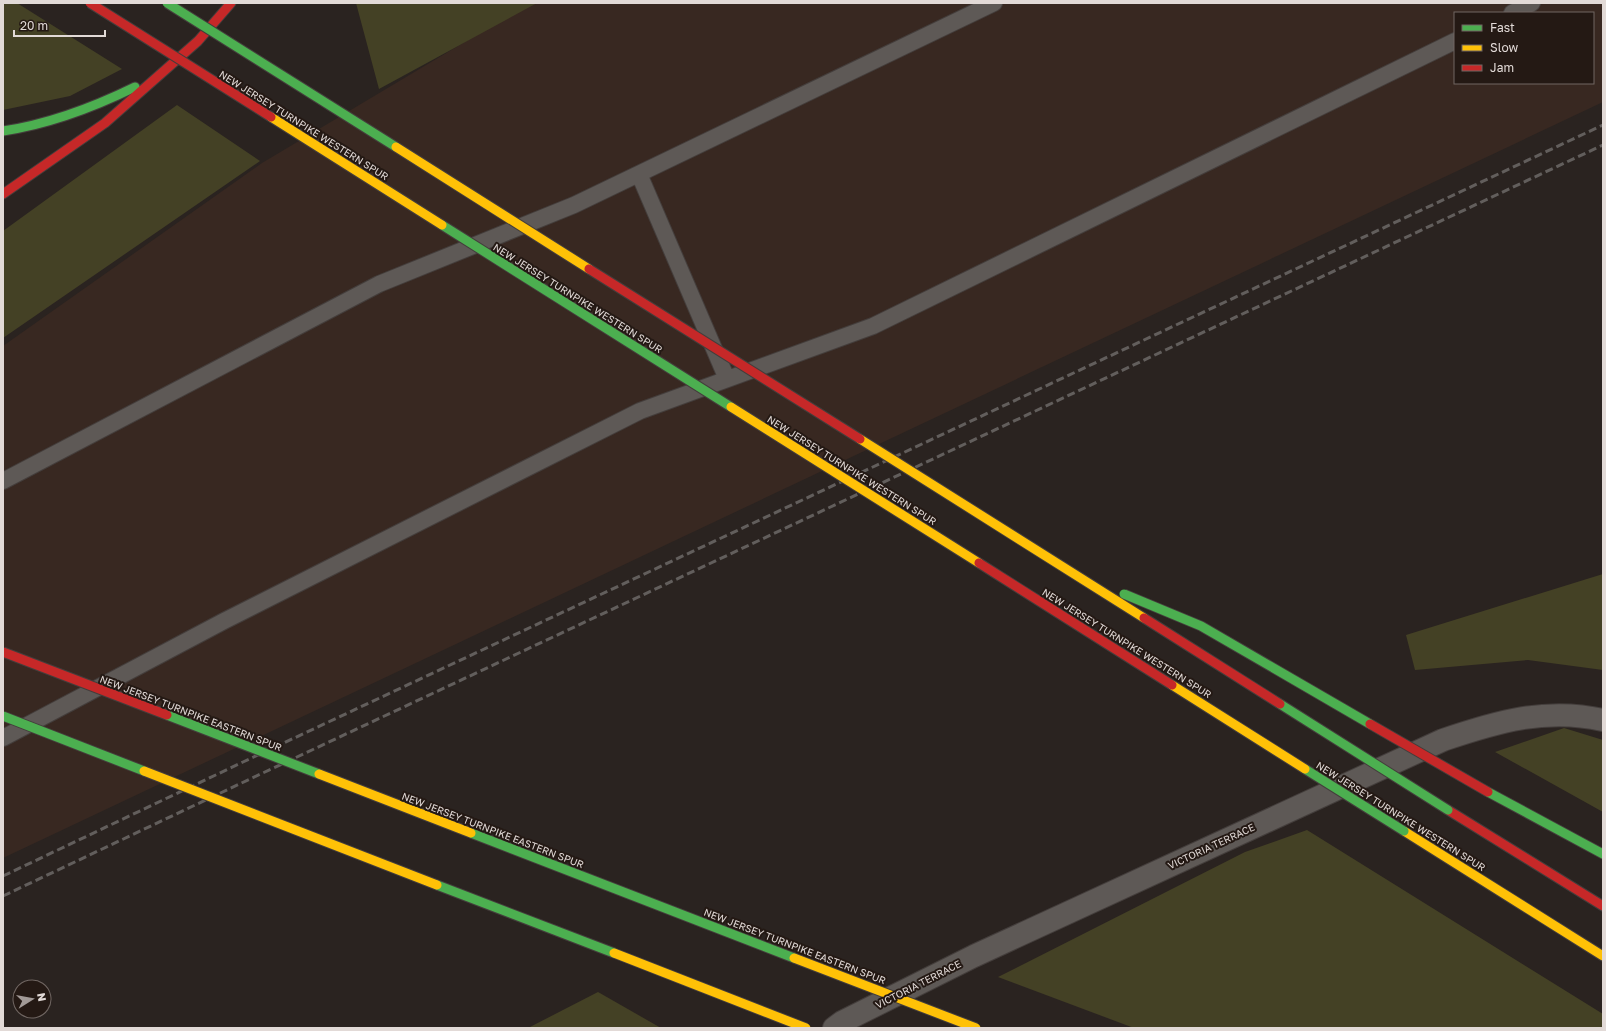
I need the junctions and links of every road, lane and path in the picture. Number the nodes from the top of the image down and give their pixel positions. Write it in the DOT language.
graph roads {
  1 [pos="90,3"];
  2 [pos="167,3"];
  3 [pos="231,3"];
  4 [pos="994,3"];
  5 [pos="1532,3"];
  6 [pos="1514,12"];
  7 [pos="1454,41"];
  8 [pos="160,74"];
  9 [pos="3,131"];
  10 [pos="638,174"];
  11 [pos="3,194"];
  12 [pos="727,379"];
  13 [pos="3,482"];
  14 [pos="1069,571"];
  15 [pos="3,652"];
  16 [pos="3,716"];
  17 [pos="1603,720"];
  18 [pos="3,738"];
  19 [pos="1603,854"];
  20 [pos="1603,906"];
  21 [pos="1603,956"];
  22 [pos="806,1028"];
  23 [pos="834,1028"];
  24 [pos="976,1028"];
  1 -- 21 [label="highway, NEW JERSEY TURNPIKE WESTERN SPUR, bridge"];
  2 -- 14 [label="highway, bridge"];
  3 -- 8 [label="highway"];
  4 -- 10 [label="lane"];
  5 -- 6 [label="lane"];
  7 -- 12 [label="lane"];
  8 -- 9 [label="highway"];
  8 -- 11 [label="highway"];
  10 -- 12 [label="lane"];
  10 -- 13 [label="lane"];
  12 -- 18 [label="lane"];
  14 -- 19 [label="highway, bridge"];
  14 -- 20 [label="highway, bridge"];
  15 -- 24 [label="highway, NEW JERSEY TURNPIKE EASTERN SPUR, bridge"];
  16 -- 22 [label="highway, bridge"];
  17 -- 23 [label="street, VICTORIA TERRACE"];
}
